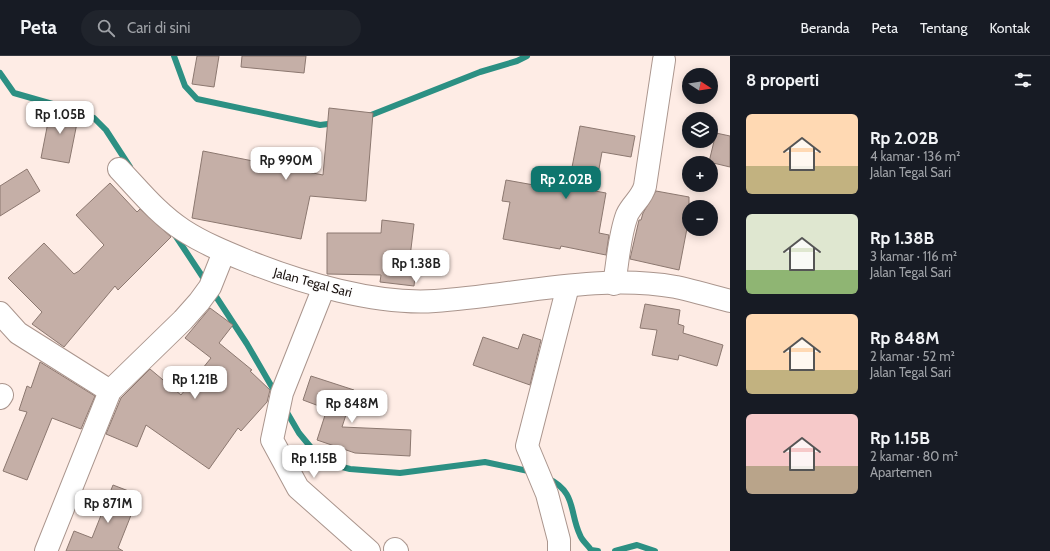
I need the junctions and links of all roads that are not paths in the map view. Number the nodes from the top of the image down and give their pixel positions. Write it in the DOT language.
graph roads {
  1 [pos="664,60"];
  2 [pos="119,169"];
  3 [pos="224,252"];
  4 [pos="614,284"];
  5 [pos="568,286"];
  6 [pos="324,287"];
  7 [pos="730,301"];
  8 [pos="0,313"];
  9 [pos="110,391"];
  10 [pos="46,551"];
  11 [pos="369,551"];
  12 [pos="559,551"];
  1 -- 4 [label="street"];
  2 -- 3 [label="street, Jalan Tegal Sari"];
  3 -- 6 [label="street, Jalan Tegal Sari"];
  3 -- 9 [label="street"];
  4 -- 5 [label="street, Jalan Tegal Sari"];
  4 -- 7 [label="street, Jalan Tegal Sari"];
  5 -- 6 [label="street, Jalan Tegal Sari"];
  5 -- 12 [label="street"];
  6 -- 11 [label="street"];
  8 -- 9 [label="street"];
  9 -- 10 [label="street"];
}
